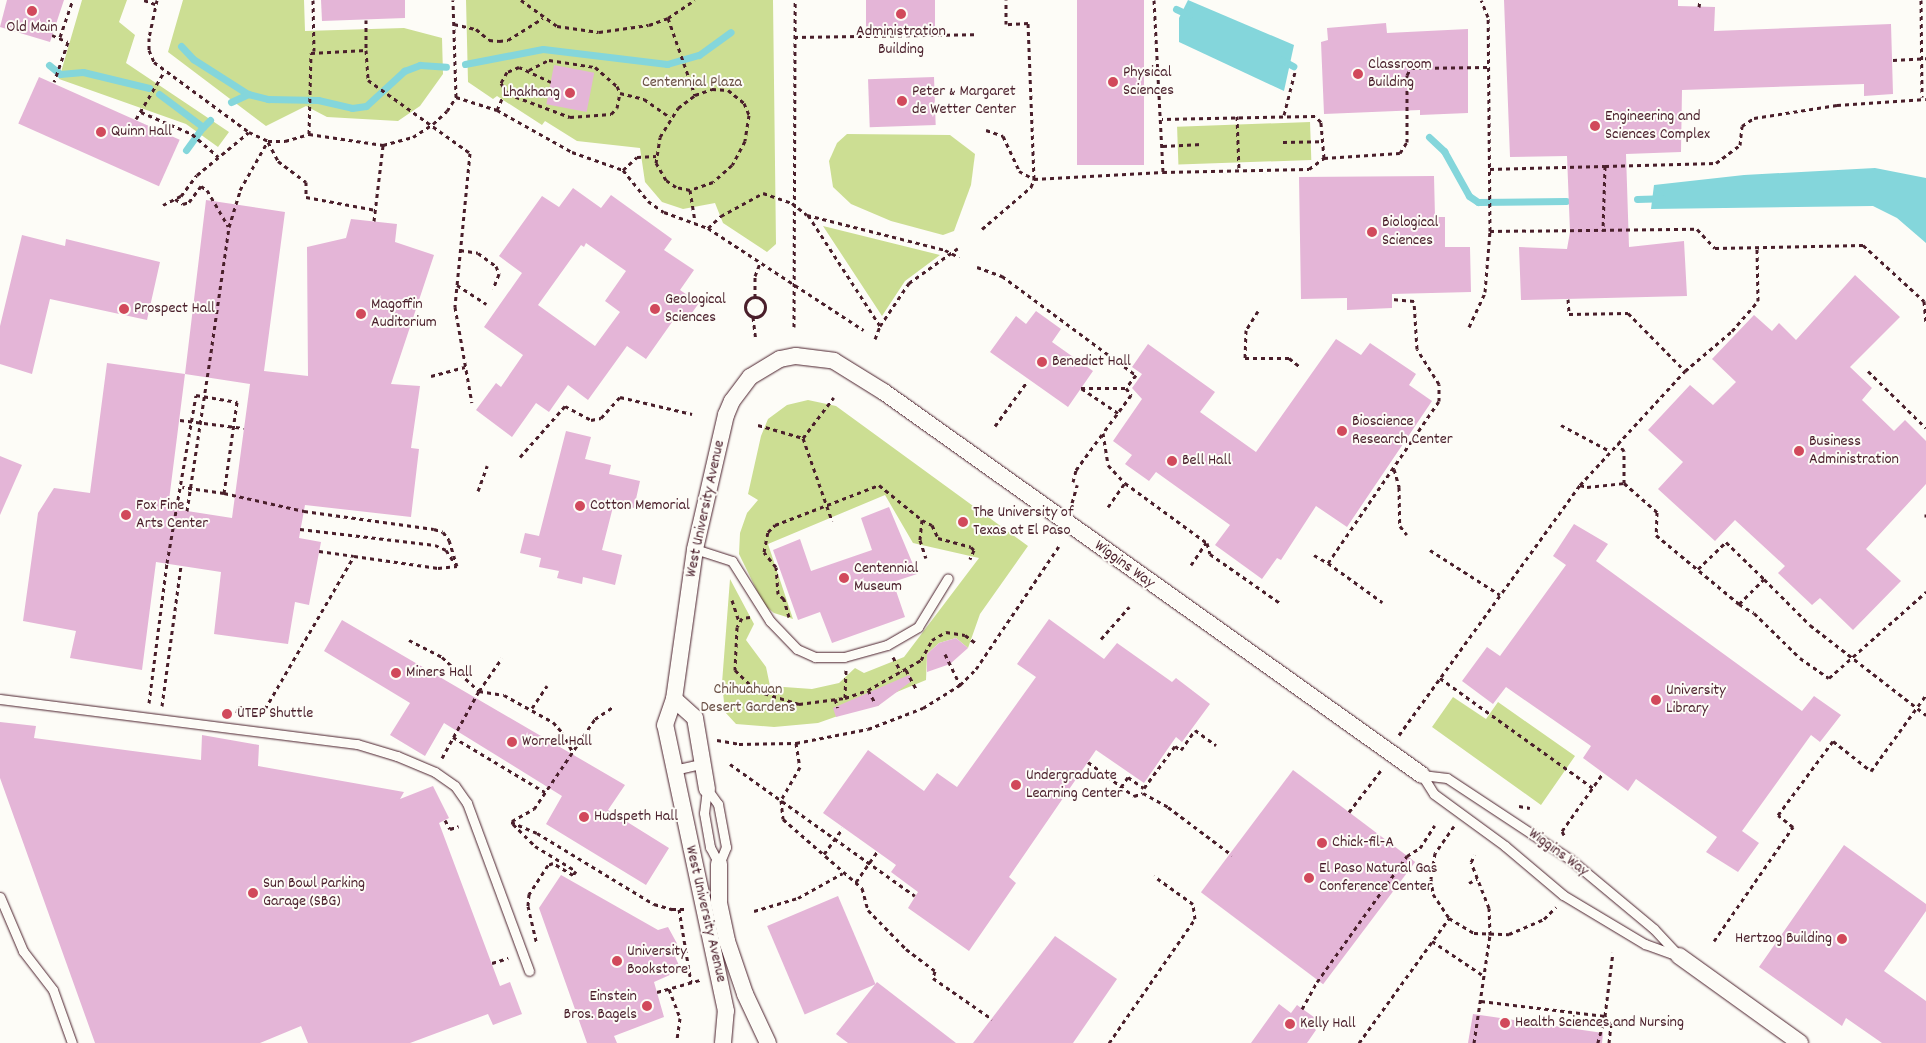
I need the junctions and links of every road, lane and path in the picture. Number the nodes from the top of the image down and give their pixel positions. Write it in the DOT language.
graph roads {
  1 [pos="73,0"];
  2 [pos="144,0"];
  3 [pos="312,0"];
  4 [pos="453,0"];
  5 [pos="521,0"];
  6 [pos="695,0"];
  7 [pos="794,0"];
  8 [pos="1006,0"];
  9 [pos="1154,0"];
  10 [pos="1481,0"];
  11 [pos="1700,0"];
  12 [pos="1920,0"];
  13 [pos="156,2"];
  14 [pos="1699,6"];
  15 [pos="543,18"];
  16 [pos="668,18"];
  17 [pos="366,20"];
  18 [pos="454,24"];
  19 [pos="975,34"];
  20 [pos="52,35"];
  21 [pos="60,38"];
  22 [pos="794,38"];
  23 [pos="366,50"];
  24 [pos="314,51"];
  25 [pos="1926,58"];
  26 [pos="1893,60"];
  27 [pos="1488,67"];
  28 [pos="529,70"];
  29 [pos="164,72"];
  30 [pos="1295,72"];
  31 [pos="54,82"];
  32 [pos="551,82"];
  33 [pos="505,92"];
  34 [pos="620,93"];
  35 [pos="695,94"];
  36 [pos="456,97"];
  37 [pos="1924,98"];
  38 [pos="497,110"];
  39 [pos="141,112"];
  40 [pos="1284,115"];
  41 [pos="1237,116"];
  42 [pos="670,118"];
  43 [pos="136,119"];
  44 [pos="1162,119"];
  45 [pos="433,124"];
  46 [pos="986,130"];
  47 [pos="249,132"];
  48 [pos="309,134"];
  49 [pos="1322,140"];
  50 [pos="268,141"];
  51 [pos="1283,142"];
  52 [pos="1202,144"];
  53 [pos="383,145"];
  54 [pos="1163,146"];
  55 [pos="656,156"];
  56 [pos="218,157"];
  57 [pos="1324,158"];
  58 [pos="1605,166"];
  59 [pos="1490,168"];
  60 [pos="623,170"];
  61 [pos="1239,170"];
  62 [pos="1163,172"];
  63 [pos="1034,178"];
  64 [pos="690,190"];
  65 [pos="176,199"];
  66 [pos="792,203"];
  67 [pos="163,205"];
  68 [pos="376,210"];
  69 [pos="807,215"];
  70 [pos="374,221"];
  71 [pos="695,222"];
  72 [pos="229,227"];
  73 [pos="708,228"];
  74 [pos="982,229"];
  75 [pos="1490,231"];
  76 [pos="1603,231"];
  77 [pos="1757,247"];
  78 [pos="958,248"];
  79 [pos="460,250"];
  80 [pos="951,253"];
  81 [pos="959,257"];
  82 [pos="760,263"];
  83 [pos="977,267"];
  84 [pos="793,283"];
  85 [pos="457,285"];
  86 [pos="493,289"];
  87 [pos="754,297"];
  88 [pos="1392,298"];
  89 [pos="1568,299"];
  90 [pos="486,304"];
  91 [pos="1258,311"];
  92 [pos="753,317"];
  93 [pos="1926,323"];
  94 [pos="880,326"];
  95 [pos="794,327"];
  96 [pos="1469,327"];
  97 [pos="863,330"];
  98 [pos="875,339"];
  99 [pos="756,340"];
  100 [pos="796,356"];
  101 [pos="1299,366"];
  102 [pos="465,367"];
  103 [pos="1685,370"];
  104 [pos="1868,371"];
  105 [pos="431,376"];
  106 [pos="1026,382"];
  107 [pos="1126,388"];
  108 [pos="834,397"];
  109 [pos="472,403"];
  110 [pos="1118,413"];
  111 [pos="692,414"];
  112 [pos="180,420"];
  113 [pos="758,425"];
  114 [pos="1561,425"];
  115 [pos="995,426"];
  116 [pos="244,428"];
  117 [pos="1926,428"];
  118 [pos="1103,433"];
  119 [pos="803,438"];
  120 [pos="1618,443"];
  121 [pos="1610,451"];
  122 [pos="520,457"];
  123 [pos="487,466"];
  124 [pos="1394,468"];
  125 [pos="1073,482"];
  126 [pos="1125,483"];
  127 [pos="1624,483"];
  128 [pos="1077,485"];
  129 [pos="1580,485"];
  130 [pos="182,487"];
  131 [pos="478,491"];
  132 [pos="224,494"];
  133 [pos="827,504"];
  134 [pos="1071,506"];
  135 [pos="1108,507"];
  136 [pos="187,511"];
  137 [pos="832,520"];
  138 [pos="922,520"];
  139 [pos="300,529"];
  140 [pos="1407,535"];
  141 [pos="1207,543"];
  142 [pos="1059,546"];
  143 [pos="695,549"];
  144 [pos="1430,550"];
  145 [pos="319,551"];
  146 [pos="1314,555"];
  147 [pos="354,556"];
  148 [pos="926,558"];
  149 [pos="970,558"];
  150 [pos="1328,563"];
  151 [pos="1191,565"];
  152 [pos="181,566"];
  153 [pos="457,566"];
  154 [pos="1698,570"];
  155 [pos="948,578"];
  156 [pos="1764,579"];
  157 [pos="1926,592"];
  158 [pos="1500,594"];
  159 [pos="732,600"];
  160 [pos="1382,602"];
  161 [pos="1280,603"];
  162 [pos="1739,604"];
  163 [pos="1129,607"];
  164 [pos="739,621"];
  165 [pos="776,627"];
  166 [pos="965,635"];
  167 [pos="1101,639"];
  168 [pos="409,640"];
  169 [pos="977,644"];
  170 [pos="945,654"];
  171 [pos="502,658"];
  172 [pos="895,660"];
  173 [pos="1852,660"];
  174 [pos="906,670"];
  175 [pos="901,672"];
  176 [pos="847,676"];
  177 [pos="1440,678"];
  178 [pos="960,685"];
  179 [pos="547,686"];
  180 [pos="916,689"];
  181 [pos="868,690"];
  182 [pos="479,691"];
  183 [pos="1926,696"];
  184 [pos="845,698"];
  185 [pos="0,699"];
  186 [pos="674,699"];
  187 [pos="835,700"];
  188 [pos="874,700"];
  189 [pos="613,707"];
  190 [pos="532,708"];
  191 [pos="838,708"];
  192 [pos="1916,708"];
  193 [pos="1926,715"];
  194 [pos="147,716"];
  195 [pos="161,718"];
  196 [pos="235,727"];
  197 [pos="453,737"];
  198 [pos="1398,737"];
  199 [pos="716,740"];
  200 [pos="796,743"];
  201 [pos="1216,745"];
  202 [pos="572,751"];
  203 [pos="704,762"];
  204 [pos="1088,762"];
  205 [pos="730,764"];
  206 [pos="1385,764"];
  207 [pos="674,770"];
  208 [pos="435,772"];
  209 [pos="1603,773"];
  210 [pos="1422,775"];
  211 [pos="1121,787"];
  212 [pos="1593,788"];
  213 [pos="707,789"];
  214 [pos="545,792"];
  215 [pos="781,800"];
  216 [pos="1349,812"];
  217 [pos="445,820"];
  218 [pos="1460,820"];
  219 [pos="511,822"];
  220 [pos="1435,825"];
  221 [pos="462,826"];
  222 [pos="843,828"];
  223 [pos="1562,831"];
  224 [pos="836,837"];
  225 [pos="877,852"];
  226 [pos="824,854"];
  227 [pos="1232,855"];
  228 [pos="1475,855"];
  229 [pos="870,861"];
  230 [pos="719,864"];
  231 [pos="843,873"];
  232 [pos="1154,876"];
  233 [pos="1477,879"];
  234 [pos="856,882"];
  235 [pos="1469,882"];
  236 [pos="915,896"];
  237 [pos="0,897"];
  238 [pos="1559,902"];
  239 [pos="692,908"];
  240 [pos="679,909"];
  241 [pos="754,911"];
  242 [pos="1449,918"];
  243 [pos="1490,935"];
  244 [pos="1432,941"];
  245 [pos="1714,941"];
  246 [pos="538,946"];
  247 [pos="1613,952"];
  248 [pos="513,956"];
  249 [pos="1679,956"];
  250 [pos="492,963"];
  251 [pos="529,971"];
  252 [pos="1484,976"];
  253 [pos="700,980"];
  254 [pos="691,982"];
  255 [pos="669,989"];
  256 [pos="657,992"];
  257 [pos="1481,1001"];
  258 [pos="1302,1009"];
  259 [pos="1605,1016"];
  260 [pos="992,1019"];
  261 [pos="677,1039"];
  262 [pos="72,1043"];
  263 [pos="722,1043"];
  264 [pos="768,1043"];
  265 [pos="1109,1043"];
  266 [pos="1359,1043"];
  267 [pos="1474,1043"];
  268 [pos="1598,1043"];
  269 [pos="1609,1043"];
  270 [pos="1800,1043"];
  1 -- 21 [label="path"];
  2 -- 13 [label="path"];
  3 -- 24 [label="path"];
  4 -- 18 [label="path"];
  5 -- 15 [label="path"];
  6 -- 16 [label="path"];
  7 -- 22 [label="path"];
  8 -- 63 [label="path"];
  9 -- 44 [label="path"];
  10 -- 27 [label="path"];
  11 -- 14 [label="path"];
  12 -- 37 [label="path"];
  13 -- 29 [label="path"];
  15 -- 16 [label="path"];
  15 -- 18 [label="path"];
  16 -- 35 [label="path"];
  17 -- 23 [label="path"];
  18 -- 36 [label="path"];
  19 -- 22 [label="path"];
  20 -- 21 [label="path"];
  21 -- 31 [label="path"];
  22 -- 66 [label="path"];
  23 -- 24 [label="path"];
  23 -- 45 [label="path"];
  24 -- 48 [label="path"];
  25 -- 26 [label="path, bridge"];
  27 -- 57 [label="path"];
  27 -- 59 [label="path"];
  28 -- 32 [label="path"];
  28 -- 33 [label="path"];
  28 -- 34 [label="path"];
  29 -- 39 [label="path"];
  29 -- 47 [label="path"];
  30 -- 40 [label="path"];
  33 -- 34 [label="path"];
  33 -- 38 [label="path"];
  34 -- 42 [label="path"];
  35 -- 42 [label="path"];
  35 -- 64 [label="path"];
  36 -- 38 [label="path"];
  36 -- 45 [label="path"];
  37 -- 58 [label="path"];
  38 -- 60 [label="path"];
  39 -- 43 [label="path"];
  39 -- 56 [label="path"];
  40 -- 41 [label="path"];
  40 -- 49 [label="path"];
  41 -- 44 [label="path"];
  41 -- 61 [label="path"];
  42 -- 55 [label="path"];
  44 -- 54 [label="path"];
  45 -- 53 [label="path"];
  45 -- 79 [label="path"];
  46 -- 63 [label="path"];
  47 -- 50 [label="path"];
  47 -- 56 [label="path"];
  48 -- 50 [label="path"];
  48 -- 53 [label="path"];
  49 -- 51 [label="path"];
  49 -- 57 [label="path"];
  50 -- 68 [label="path"];
  50 -- 72 [label="path"];
  52 -- 54 [label="path"];
  53 -- 68 [label="path"];
  54 -- 62 [label="path"];
  55 -- 60 [label="path"];
  55 -- 64 [label="path"];
  56 -- 65 [label="path"];
  57 -- 61 [label="path"];
  58 -- 59 [label="path"];
  58 -- 76 [label="path"];
  59 -- 75 [label="path"];
  60 -- 71 [label="path"];
  61 -- 62 [label="path"];
  62 -- 63 [label="path"];
  63 -- 74 [label="path"];
  64 -- 71 [label="path"];
  65 -- 67 [label="path"];
  65 -- 72 [label="path"];
  66 -- 69 [label="path"];
  66 -- 73 [label="path"];
  66 -- 84 [label="path"];
  68 -- 70 [label="path"];
  69 -- 80 [label="path"];
  69 -- 94 [label="path"];
  71 -- 73 [label="path"];
  72 -- 136 [label="path, bridge"];
  73 -- 82 [label="path"];
  75 -- 76 [label="path"];
  75 -- 96 [label="path"];
  76 -- 77 [label="path"];
  77 -- 93 [label="path"];
  77 -- 103 [label="path"];
  78 -- 80 [label="path"];
  79 -- 85 [label="path"];
  79 -- 86 [label="path"];
  80 -- 81 [label="path"];
  80 -- 94 [label="path"];
  82 -- 84 [label="path"];
  82 -- 87 [label="path"];
  83 -- 107 [label="path"];
  84 -- 95 [label="path"];
  84 -- 97 [label="path"];
  85 -- 90 [label="path"];
  85 -- 102 [label="path"];
  87 -- 92 [label="path"];
  87 -- 92 [label="path"];
  88 -- 124 [label="path"];
  89 -- 103 [label="path"];
  91 -- 101 [label="path"];
  92 -- 99 [label="path"];
  94 -- 98 [label="path"];
  100 -- 143 [label="street, West University Avenue"];
  100 -- 210 [label="street, Wiggins Way"];
  102 -- 105 [label="path"];
  102 -- 109 [label="path"];
  103 -- 120 [label="path"];
  104 -- 117 [label="path"];
  106 -- 115 [label="path"];
  107 -- 110 [label="path"];
  107 -- 110 [label="path"];
  108 -- 119 [label="path"];
  110 -- 118 [label="path"];
  111 -- 122 [label="path"];
  112 -- 116 [label="path, bridge"];
  113 -- 119 [label="path"];
  114 -- 121 [label="path"];
  118 -- 125 [label="path"];
  118 -- 126 [label="path"];
  119 -- 133 [label="path"];
  120 -- 121 [label="path"];
  120 -- 127 [label="path"];
  121 -- 129 [label="path"];
  123 -- 131 [label="path"];
  124 -- 140 [label="path"];
  124 -- 150 [label="path"];
  126 -- 135 [label="path"];
  126 -- 141 [label="path"];
  127 -- 129 [label="path"];
  127 -- 154 [label="path"];
  128 -- 134 [label="path"];
  129 -- 158 [label="path"];
  130 -- 132 [label="path"];
  130 -- 132 [label="path"];
  130 -- 194 [label="path"];
  132 -- 153 [label="path"];
  133 -- 137 [label="path"];
  133 -- 138 [label="path"];
  133 -- 165 [label="path"];
  138 -- 148 [label="path"];
  138 -- 149 [label="path"];
  139 -- 153 [label="path"];
  141 -- 151 [label="path"];
  141 -- 161 [label="path"];
  142 -- 178 [label="path"];
  143 -- 165 [label="lane"];
  143 -- 186 [label="street, West University Avenue"];
  144 -- 158 [label="path"];
  145 -- 147 [label="path"];
  146 -- 150 [label="path"];
  147 -- 153 [label="path"];
  147 -- 196 [label="path"];
  150 -- 160 [label="path"];
  152 -- 195 [label="path"];
  154 -- 156 [label="path"];
  154 -- 162 [label="path"];
  155 -- 165 [label="lane"];
  156 -- 162 [label="path"];
  156 -- 173 [label="path"];
  157 -- 173 [label="path"];
  158 -- 177 [label="path"];
  159 -- 164 [label="path"];
  162 -- 173 [label="path"];
  163 -- 167 [label="path"];
  166 -- 169 [label="path"];
  168 -- 182 [label="path"];
  170 -- 178 [label="path"];
  171 -- 182 [label="path"];
  172 -- 175 [label="path"];
  173 -- 192 [label="path"];
  174 -- 180 [label="path"];
  176 -- 184 [label="path"];
  177 -- 198 [label="path"];
  177 -- 212 [label="path"];
  178 -- 200 [label="path"];
  179 -- 190 [label="path"];
  181 -- 188 [label="path"];
  182 -- 190 [label="path"];
  182 -- 197 [label="path"];
  183 -- 192 [label="path"];
  185 -- 194 [label="lane"];
  186 -- 203 [label="street, West University Avenue"];
  186 -- 207 [label="street, West University Avenue"];
  187 -- 191 [label="path"];
  189 -- 202 [label="path"];
  190 -- 202 [label="path"];
  192 -- 193 [label="path"];
  192 -- 245 [label="path"];
  194 -- 195 [label="lane"];
  195 -- 196 [label="lane"];
  196 -- 208 [label="lane"];
  197 -- 208 [label="path"];
  197 -- 214 [label="path"];
  199 -- 200 [label="path"];
  200 -- 215 [label="path"];
  201 -- 211 [label="path"];
  202 -- 214 [label="path"];
  203 -- 207 [label="lane"];
  203 -- 213 [label="street, West University Avenue"];
  204 -- 211 [label="path"];
  205 -- 215 [label="path"];
  206 -- 216 [label="path"];
  207 -- 263 [label="street, West University Avenue"];
  208 -- 251 [label="lane"];
  209 -- 212 [label="path"];
  210 -- 249 [label="lane, Wiggins Way"];
  210 -- 249 [label="lane, Wiggins Way"];
  211 -- 227 [label="path"];
  212 -- 223 [label="path"];
  213 -- 230 [label="lane, West University Avenue"];
  213 -- 230 [label="lane, West University Avenue"];
  214 -- 219 [label="path"];
  215 -- 224 [label="path"];
  215 -- 226 [label="path"];
  217 -- 221 [label="path"];
  218 -- 242 [label="path"];
  219 -- 240 [label="path"];
  219 -- 246 [label="path"];
  220 -- 258 [label="path"];
  222 -- 224 [label="path"];
  224 -- 226 [label="path"];
  224 -- 229 [label="path"];
  225 -- 229 [label="path"];
  226 -- 231 [label="path"];
  228 -- 233 [label="path"];
  229 -- 234 [label="path"];
  229 -- 236 [label="path"];
  230 -- 264 [label="street, West University Avenue"];
  231 -- 234 [label="path"];
  231 -- 241 [label="path"];
  232 -- 265 [label="path"];
  233 -- 235 [label="path"];
  233 -- 243 [label="path"];
  234 -- 260 [label="path"];
  237 -- 262 [label="lane"];
  238 -- 243 [label="path"];
  239 -- 240 [label="path"];
  240 -- 254 [label="path"];
  242 -- 243 [label="path"];
  242 -- 244 [label="path"];
  243 -- 252 [label="path"];
  244 -- 252 [label="path"];
  244 -- 266 [label="path"];
  247 -- 259 [label="path"];
  248 -- 250 [label="path"];
  249 -- 270 [label="street, Wiggins Way"];
  252 -- 257 [label="path"];
  253 -- 254 [label="path"];
  254 -- 255 [label="path"];
  255 -- 256 [label="path"];
  255 -- 261 [label="path"];
  257 -- 259 [label="path"];
  257 -- 267 [label="path"];
  259 -- 268 [label="path"];
  259 -- 269 [label="path"];
}
